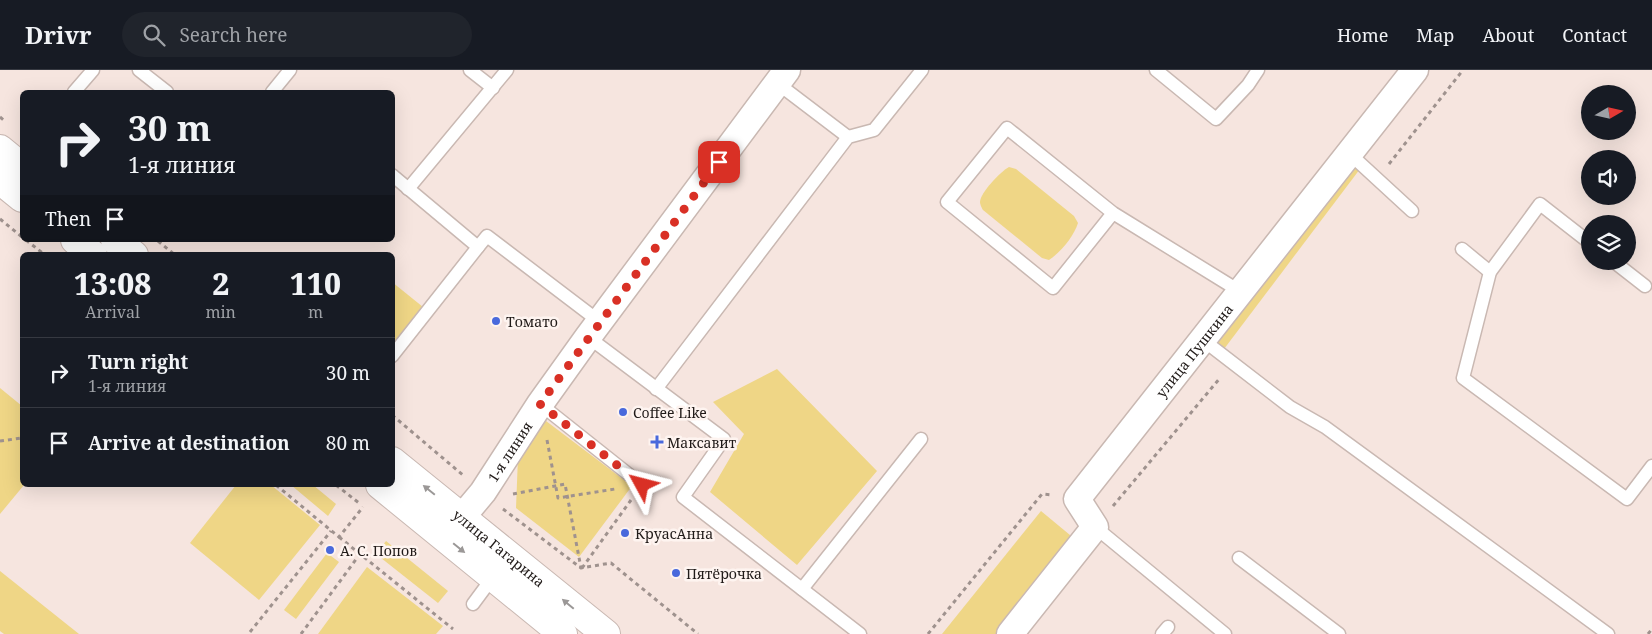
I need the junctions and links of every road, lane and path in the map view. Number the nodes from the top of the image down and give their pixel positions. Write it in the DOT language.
graph roads {
  1 [pos="93,70"];
  2 [pos="139,70"];
  3 [pos="290,70"];
  4 [pos="470,70"];
  5 [pos="507,70"];
  6 [pos="922,70"];
  7 [pos="1156,70"];
  8 [pos="1258,70"];
  9 [pos="1415,70"];
  10 [pos="1463,70"];
  11 [pos="782,76"];
  12 [pos="492,88"];
  13 [pos="76,90"];
  14 [pos="164,90"];
  15 [pos="274,90"];
  16 [pos="848,137"];
  17 [pos="1350,154"];
  18 [pos="12,162"];
  19 [pos="395,178"];
  20 [pos="1377,180"];
  21 [pos="408,189"];
  22 [pos="20,191"];
  23 [pos="1412,211"];
  24 [pos="1112,213"];
  25 [pos="0,220"];
  26 [pos="20,235"];
  27 [pos="1581,236"];
  28 [pos="29,242"];
  29 [pos="78,242"];
  30 [pos="118,242"];
  31 [pos="159,242"];
  32 [pos="478,247"];
  33 [pos="1462,249"];
  34 [pos="41,252"];
  35 [pos="90,252"];
  36 [pos="130,252"];
  37 [pos="171,252"];
  38 [pos="1624,270"];
  39 [pos="1490,272"];
  40 [pos="1644,286"];
  41 [pos="1241,292"];
  42 [pos="594,330"];
  43 [pos="1204,340"];
  44 [pos="395,352"];
  45 [pos="1234,363"];
  46 [pos="656,389"];
  47 [pos="540,404"];
  48 [pos="395,418"];
  49 [pos="20,438"];
  50 [pos="921,439"];
  51 [pos="0,441"];
  52 [pos="395,463"];
  53 [pos="1652,466"];
  54 [pos="642,485"];
  55 [pos="556,486"];
  56 [pos="278,487"];
  57 [pos="382,487"];
  58 [pos="487,495"];
  59 [pos="568,496"];
  60 [pos="1077,499"];
  61 [pos="363,507"];
  62 [pos="462,517"];
  63 [pos="1095,527"];
  64 [pos="331,531"];
  65 [pos="339,537"];
  66 [pos="360,554"];
  67 [pos="1238,558"];
  68 [pos="581,568"];
  69 [pos="493,577"];
  70 [pos="802,589"];
  71 [pos="473,604"];
  72 [pos="453,629"];
  73 [pos="1652,629"];
  74 [pos="250,632"];
  75 [pos="300,634"];
  76 [pos="563,634"];
  77 [pos="606,634"];
  78 [pos="698,634"];
  79 [pos="860,634"];
  80 [pos="928,634"];
  81 [pos="1010,634"];
  82 [pos="1225,634"];
  83 [pos="1339,634"];
  84 [pos="1608,634"];
  85 [pos="1648,634"];
  1 -- 13 [label="lane"];
  2 -- 14 [label="lane"];
  3 -- 15 [label="lane"];
  4 -- 12 [label="lane"];
  5 -- 12 [label="lane"];
  6 -- 16 [label="lane"];
  7 -- 8 [label="lane"];
  9 -- 17 [label="street, улица Пушкина"];
  10 -- 20 [label="path"];
  11 -- 16 [label="lane"];
  11 -- 42 [label="street, 1-я линия"];
  12 -- 21 [label="lane"];
  16 -- 46 [label="lane"];
  17 -- 20 [label="lane"];
  17 -- 41 [label="street, улица Пушкина"];
  18 -- 22 [label="main road"];
  19 -- 21 [label="lane"];
  20 -- 23 [label="lane"];
  21 -- 32 [label="lane"];
  24 -- 24 [label="lane"];
  24 -- 41 [label="lane"];
  25 -- 26 [label="path"];
  27 -- 39 [label="lane"];
  28 -- 34 [label="path"];
  29 -- 35 [label="main road"];
  30 -- 36 [label="main road"];
  31 -- 37 [label="path"];
  32 -- 42 [label="lane"];
  32 -- 44 [label="lane"];
  33 -- 39 [label="lane"];
  38 -- 40 [label="lane"];
  39 -- 53 [label="lane"];
  41 -- 43 [label="street, улица Пушкина"];
  42 -- 46 [label="lane"];
  42 -- 47 [label="street, 1-я линия"];
  43 -- 45 [label="lane"];
  43 -- 60 [label="street, улица Пушкина"];
  45 -- 63 [label="path"];
  45 -- 84 [label="lane"];
  46 -- 70 [label="lane"];
  47 -- 54 [label="lane"];
  47 -- 55 [label="path"];
  47 -- 58 [label="street, 1-я линия"];
  48 -- 58 [label="path"];
  49 -- 51 [label="path"];
  50 -- 70 [label="lane"];
  62 -- 52 [label="main road, улица Гагарина, one-way"];
  54 -- 59 [label="path"];
  54 -- 68 [label="path"];
  55 -- 58 [label="path"];
  55 -- 59 [label="path"];
  55 -- 59 [label="path"];
  56 -- 64 [label="path"];
  57 -- 69 [label="main road, улица Гагарина, one-way"];
  58 -- 62 [label="street, 1-я линия"];
  58 -- 68 [label="path"];
  59 -- 68 [label="path"];
  60 -- 63 [label="street"];
  60 -- 80 [label="path"];
  61 -- 65 [label="path"];
  77 -- 62 [label="main road, улица Гагарина, one-way"];
  63 -- 81 [label="street"];
  63 -- 82 [label="lane"];
  64 -- 65 [label="path"];
  64 -- 74 [label="path"];
  65 -- 66 [label="path"];
  66 -- 72 [label="path"];
  66 -- 75 [label="path"];
  67 -- 83 [label="lane"];
  68 -- 78 [label="path"];
  69 -- 71 [label="lane"];
  69 -- 76 [label="main road, улица Гагарина"];
  70 -- 79 [label="lane"];
  73 -- 85 [label="path"];
}
